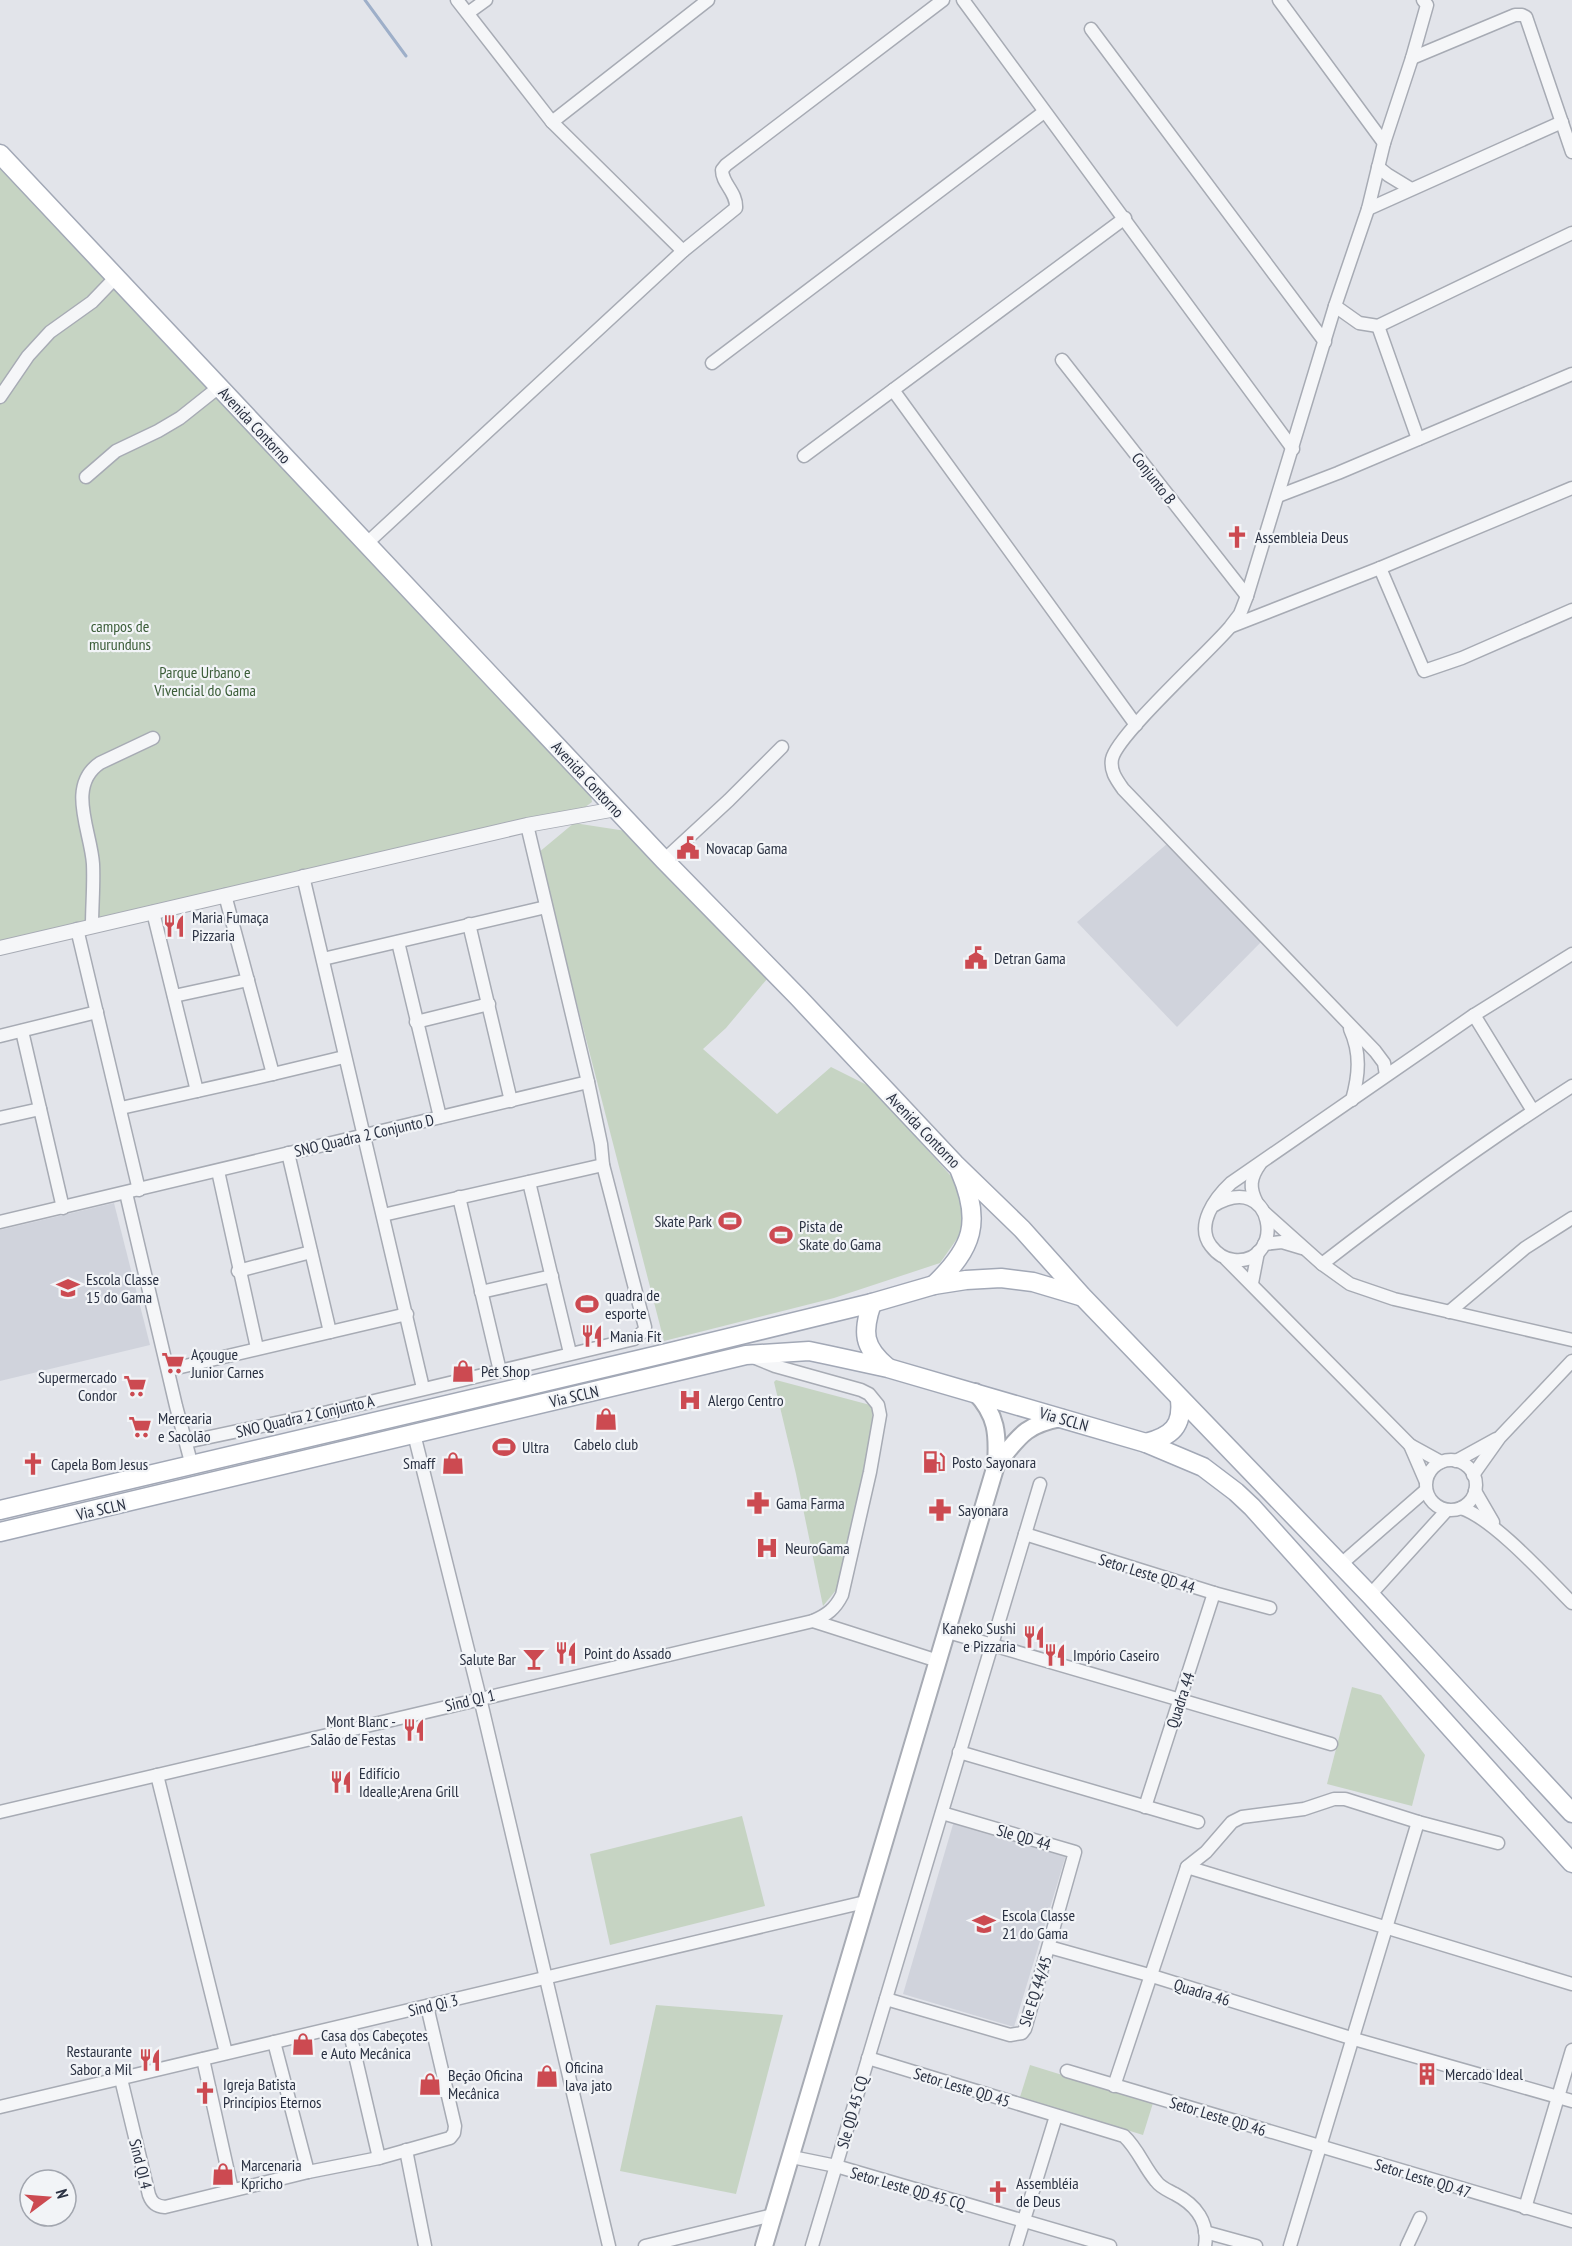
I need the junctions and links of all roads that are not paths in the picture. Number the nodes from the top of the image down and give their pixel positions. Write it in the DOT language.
graph roads {
  1 [pos="457,0"];
  2 [pos="486,0"];
  3 [pos="708,0"];
  4 [pos="943,0"];
  5 [pos="1279,0"];
  6 [pos="1423,0"];
  7 [pos="968,2"];
  8 [pos="468,13"];
  9 [pos="1091,29"];
  10 [pos="1412,58"];
  11 [pos="1044,112"];
  12 [pos="552,122"];
  13 [pos="1562,122"];
  14 [pos="1384,143"];
  15 [pos="1572,152"];
  16 [pos="0,154"];
  17 [pos="1378,166"];
  18 [pos="1412,189"];
  19 [pos="1368,209"];
  20 [pos="1125,219"];
  21 [pos="1572,233"];
  22 [pos="683,251"];
  23 [pos="116,277"];
  24 [pos="1335,306"];
  25 [pos="1378,326"];
  26 [pos="1325,342"];
  27 [pos="1062,360"];
  28 [pos="712,363"];
  29 [pos="1572,374"];
  30 [pos="219,387"];
  31 [pos="893,390"];
  32 [pos="0,397"];
  33 [pos="1418,439"];
  34 [pos="1293,449"];
  35 [pos="804,456"];
  36 [pos="86,477"];
  37 [pos="1572,488"];
  38 [pos="1278,496"];
  39 [pos="366,544"];
  40 [pos="1380,568"];
  41 [pos="1247,596"];
  42 [pos="1572,610"];
  43 [pos="1230,627"];
  44 [pos="1136,725"];
  45 [pos="153,738"];
  46 [pos="782,747"];
  47 [pos="616,809"];
  48 [pos="527,825"];
  49 [pos="664,861"];
  50 [pos="303,876"];
  51 [pos="225,895"];
  52 [pos="546,907"];
  53 [pos="153,912"];
  54 [pos="470,924"];
  55 [pos="92,926"];
  56 [pos="77,929"];
  57 [pos="398,942"];
  58 [pos="0,948"];
  59 [pos="1572,954"];
  60 [pos="323,959"];
  61 [pos="248,980"];
  62 [pos="174,996"];
  63 [pos="489,1004"];
  64 [pos="97,1012"];
  65 [pos="1474,1015"];
  66 [pos="1346,1020"];
  67 [pos="416,1023"];
  68 [pos="22,1031"];
  69 [pos="0,1036"];
  70 [pos="344,1056"];
  71 [pos="273,1074"];
  72 [pos="1386,1075"];
  73 [pos="588,1082"];
  74 [pos="1572,1086"];
  75 [pos="197,1091"];
  76 [pos="1352,1100"];
  77 [pos="511,1101"];
  78 [pos="121,1108"];
  79 [pos="40,1109"];
  80 [pos="1533,1111"];
  81 [pos="440,1117"];
  82 [pos="0,1118"];
  83 [pos="363,1136"];
  84 [pos="288,1154"];
  85 [pos="1265,1159"];
  86 [pos="603,1165"];
  87 [pos="958,1167"];
  88 [pos="218,1171"];
  89 [pos="529,1182"];
  90 [pos="139,1190"];
  91 [pos="126,1193"];
  92 [pos="459,1197"];
  93 [pos="1213,1206"];
  94 [pos="63,1208"];
  95 [pos="1261,1208"];
  96 [pos="383,1215"];
  97 [pos="1572,1218"];
  98 [pos="0,1222"];
  99 [pos="1261,1248"];
  100 [pos="1306,1250"];
  101 [pos="311,1252"];
  102 [pos="1226,1259"];
  103 [pos="1322,1264"];
  104 [pos="238,1271"];
  105 [pos="552,1276"];
  106 [pos="1252,1283"];
  107 [pos="934,1285"];
  108 [pos="481,1292"];
  109 [pos="1082,1296"];
  110 [pos="872,1303"];
  111 [pos="1449,1312"];
  112 [pos="407,1314"];
  113 [pos="330,1332"];
  114 [pos="1572,1340"];
  115 [pos="698,1345"];
  116 [pos="257,1348"];
  117 [pos="570,1353"];
  118 [pos="667,1353"];
  119 [pos="746,1355"];
  120 [pos="1572,1361"];
  121 [pos="701,1366"];
  122 [pos="888,1368"];
  123 [pos="168,1370"];
  124 [pos="500,1371"];
  125 [pos="673,1372"];
  126 [pos="423,1388"];
  127 [pos="975,1392"];
  128 [pos="1180,1399"];
  129 [pos="1061,1418"];
  130 [pos="414,1434"];
  131 [pos="1500,1437"];
  132 [pos="186,1442"];
  133 [pos="1146,1443"];
  134 [pos="1410,1445"];
  135 [pos="1456,1461"];
  136 [pos="1441,1462"];
  137 [pos="996,1465"];
  138 [pos="192,1466"];
  139 [pos="1473,1475"];
  140 [pos="1040,1484"];
  141 [pos="1426,1486"];
  142 [pos="1475,1491"];
  143 [pos="58,1496"];
  144 [pos="35,1502"];
  145 [pos="1461,1508"];
  146 [pos="0,1510"];
  147 [pos="1447,1510"];
  148 [pos="63,1518"];
  149 [pos="39,1523"];
  150 [pos="0,1532"];
  151 [pos="1025,1534"];
  152 [pos="1503,1535"];
  153 [pos="1340,1565"];
  154 [pos="1214,1593"];
  155 [pos="1370,1595"];
  156 [pos="1570,1597"];
  157 [pos="1270,1608"];
  158 [pos="813,1621"];
  159 [pos="948,1632"];
  160 [pos="992,1645"];
  161 [pos="938,1661"];
  162 [pos="1448,1679"];
  163 [pos="480,1698"];
  164 [pos="1425,1699"];
  165 [pos="1180,1700"];
  166 [pos="1331,1744"];
  167 [pos="959,1752"];
  168 [pos="157,1775"];
  169 [pos="1145,1807"];
  170 [pos="0,1812"];
  171 [pos="942,1813"];
  172 [pos="1572,1813"];
  173 [pos="1198,1822"];
  174 [pos="1418,1822"];
  175 [pos="1498,1843"];
  176 [pos="1572,1863"];
  177 [pos="1187,1867"];
  178 [pos="1066,1882"];
  179 [pos="865,1902"];
  180 [pos="1387,1927"];
  181 [pos="1049,1947"];
  182 [pos="1149,1976"];
  183 [pos="546,1977"];
  184 [pos="1572,1984"];
  185 [pos="886,1999"];
  186 [pos="427,2006"];
  187 [pos="348,2025"];
  188 [pos="1354,2039"];
  189 [pos="274,2042"];
  190 [pos="1572,2050"];
  191 [pos="226,2053"];
  192 [pos="868,2058"];
  193 [pos="203,2059"];
  194 [pos="1067,2071"];
  195 [pos="121,2079"];
  196 [pos="1114,2085"];
  197 [pos="1557,2097"];
  198 [pos="1572,2101"];
  199 [pos="0,2107"];
  200 [pos="1056,2116"];
  201 [pos="1322,2148"];
  202 [pos="406,2151"];
  203 [pos="792,2157"];
  204 [pos="379,2158"];
  205 [pos="836,2166"];
  206 [pos="308,2172"];
  207 [pos="232,2190"];
  208 [pos="1525,2208"];
  209 [pos="773,2215"];
  210 [pos="1420,2218"];
  211 [pos="1024,2221"];
  212 [pos="1572,2221"];
  213 [pos="1205,2232"];
  214 [pos="425,2246"];
  215 [pos="609,2246"];
  216 [pos="645,2246"];
  217 [pos="764,2246"];
  218 [pos="812,2246"];
  219 [pos="1016,2246"];
  220 [pos="1110,2246"];
  221 [pos="1205,2246"];
  222 [pos="1257,2246"];
  223 [pos="1290,2246"];
  224 [pos="1407,2246"];
  1 -- 8 [label="street"];
  2 -- 8 [label="street"];
  3 -- 12 [label="street"];
  4 -- 22 [label="street"];
  5 -- 14 [label="street"];
  6 -- 10 [label="street"];
  7 -- 11 [label="street"];
  8 -- 12 [label="street"];
  9 -- 26 [label="street"];
  10 -- 13 [label="street"];
  10 -- 14 [label="street"];
  11 -- 20 [label="street"];
  11 -- 28 [label="street"];
  12 -- 22 [label="street"];
  13 -- 15 [label="street"];
  13 -- 18 [label="street"];
  14 -- 17 [label="street"];
  16 -- 23 [label="main road, Avenida Contorno"];
  17 -- 18 [label="street"];
  17 -- 19 [label="street"];
  18 -- 19 [label="street"];
  19 -- 24 [label="street"];
  20 -- 31 [label="street"];
  20 -- 34 [label="street"];
  21 -- 25 [label="street"];
  22 -- 39 [label="street"];
  23 -- 30 [label="main road, Avenida Contorno"];
  23 -- 32 [label="street"];
  24 -- 25 [label="street"];
  24 -- 26 [label="street"];
  25 -- 33 [label="street"];
  26 -- 34 [label="street"];
  27 -- 41 [label="street, Conjunto B"];
  29 -- 33 [label="street"];
  30 -- 36 [label="street"];
  30 -- 39 [label="main road, Avenida Contorno"];
  31 -- 35 [label="street"];
  31 -- 44 [label="street"];
  33 -- 38 [label="street"];
  34 -- 38 [label="street"];
  37 -- 40 [label="street"];
  38 -- 41 [label="street"];
  39 -- 47 [label="main road, Avenida Contorno"];
  40 -- 42 [label="street"];
  40 -- 43 [label="street"];
  41 -- 43 [label="street"];
  43 -- 44 [label="street"];
  44 -- 66 [label="street"];
  45 -- 55 [label="street"];
  46 -- 49 [label="street"];
  47 -- 48 [label="street"];
  47 -- 49 [label="main road, Avenida Contorno"];
  48 -- 50 [label="street"];
  48 -- 52 [label="street"];
  49 -- 87 [label="main road, Avenida Contorno"];
  50 -- 51 [label="street"];
  50 -- 60 [label="street"];
  51 -- 53 [label="street"];
  51 -- 61 [label="street"];
  52 -- 54 [label="street"];
  52 -- 73 [label="street"];
  53 -- 55 [label="street"];
  53 -- 62 [label="street"];
  54 -- 57 [label="street"];
  54 -- 63 [label="street"];
  55 -- 56 [label="street"];
  56 -- 58 [label="street"];
  56 -- 64 [label="street"];
  57 -- 60 [label="street"];
  57 -- 67 [label="street"];
  59 -- 65 [label="street"];
  60 -- 70 [label="street"];
  61 -- 62 [label="street"];
  61 -- 71 [label="street"];
  62 -- 75 [label="street"];
  63 -- 67 [label="street"];
  63 -- 77 [label="street"];
  64 -- 68 [label="street"];
  64 -- 78 [label="street"];
  65 -- 72 [label="street"];
  65 -- 80 [label="street"];
  66 -- 72 [label="street"];
  66 -- 76 [label="street"];
  67 -- 81 [label="street"];
  68 -- 69 [label="street"];
  68 -- 79 [label="street"];
  70 -- 71 [label="street"];
  70 -- 83 [label="street"];
  71 -- 75 [label="street"];
  72 -- 76 [label="street"];
  73 -- 77 [label="street, SNO Quadra 2 Conjunto D"];
  73 -- 86 [label="street"];
  74 -- 80 [label="street"];
  75 -- 78 [label="street"];
  76 -- 85 [label="street"];
  77 -- 81 [label="street, SNO Quadra 2 Conjunto D"];
  78 -- 90 [label="street"];
  79 -- 82 [label="street"];
  79 -- 94 [label="street"];
  80 -- 103 [label="street"];
  81 -- 83 [label="street, SNO Quadra 2 Conjunto D"];
  83 -- 84 [label="street, SNO Quadra 2 Conjunto D"];
  83 -- 96 [label="street"];
  84 -- 88 [label="street, SNO Quadra 2 Conjunto D"];
  84 -- 101 [label="street"];
  85 -- 93 [label="street"];
  85 -- 95 [label="street"];
  86 -- 89 [label="street"];
  86 -- 117 [label="street, SNO Quadra 2 Conjunto A"];
  87 -- 107 [label="main road"];
  87 -- 109 [label="main road, Avenida Contorno"];
  88 -- 90 [label="street, SNO Quadra 2 Conjunto D"];
  88 -- 104 [label="street"];
  89 -- 92 [label="street"];
  89 -- 105 [label="street"];
  90 -- 91 [label="street, SNO Quadra 2 Conjunto D"];
  91 -- 94 [label="street, SNO Quadra 2 Conjunto D"];
  91 -- 123 [label="street"];
  92 -- 96 [label="street"];
  92 -- 108 [label="street"];
  93 -- 95 [label="street"];
  93 -- 102 [label="street"];
  94 -- 98 [label="street, SNO Quadra 2 Conjunto D"];
  95 -- 99 [label="street"];
  95 -- 100 [label="street"];
  96 -- 112 [label="street"];
  97 -- 111 [label="street"];
  99 -- 100 [label="street"];
  99 -- 102 [label="street"];
  99 -- 106 [label="street"];
  100 -- 103 [label="street"];
  101 -- 104 [label="street"];
  101 -- 113 [label="street"];
  102 -- 106 [label="street"];
  103 -- 111 [label="street"];
  104 -- 116 [label="street"];
  105 -- 108 [label="street"];
  105 -- 117 [label="street"];
  106 -- 134 [label="street"];
  107 -- 109 [label="main road, Via SCLN"];
  107 -- 110 [label="main road, Via SCLN"];
  108 -- 124 [label="street"];
  109 -- 128 [label="main road, Avenida Contorno"];
  110 -- 115 [label="main road, Via SCLN"];
  110 -- 122 [label="main road"];
  111 -- 114 [label="street"];
  112 -- 113 [label="street"];
  112 -- 126 [label="street"];
  113 -- 116 [label="street"];
  115 -- 118 [label="main road, Via SCLN"];
  115 -- 121 [label="main road"];
  116 -- 123 [label="street"];
  117 -- 124 [label="street, SNO Quadra 2 Conjunto A"];
  118 -- 125 [label="main road"];
  118 -- 138 [label="main road, Via SCLN"];
  119 -- 121 [label="main road, Via SCLN"];
  119 -- 122 [label="main road, Via SCLN"];
  119 -- 158 [label="street"];
  120 -- 131 [label="street"];
  121 -- 125 [label="main road, Via SCLN"];
  122 -- 127 [label="main road, Via SCLN"];
  123 -- 132 [label="street"];
  124 -- 126 [label="street, SNO Quadra 2 Conjunto A"];
  125 -- 130 [label="main road, Via SCLN"];
  126 -- 132 [label="street, SNO Quadra 2 Conjunto A"];
  127 -- 129 [label="main road, Via SCLN"];
  127 -- 137 [label="main road"];
  128 -- 133 [label="main road"];
  128 -- 153 [label="main road, Avenida Contorno"];
  129 -- 133 [label="main road, Via SCLN"];
  129 -- 137 [label="main road"];
  130 -- 148 [label="main road, Via SCLN"];
  130 -- 163 [label="street"];
  131 -- 135 [label="street"];
  131 -- 139 [label="street"];
  132 -- 138 [label="street"];
  133 -- 164 [label="main road, Via SCLN"];
  134 -- 136 [label="street"];
  134 -- 141 [label="street"];
  135 -- 136 [label="street"];
  135 -- 139 [label="street"];
  136 -- 141 [label="street"];
  137 -- 159 [label="main road"];
  138 -- 143 [label="main road, Via SCLN"];
  139 -- 142 [label="street"];
  140 -- 151 [label="street, Sle QD 45 CQ"];
  141 -- 147 [label="street"];
  141 -- 153 [label="street"];
  142 -- 145 [label="street"];
  142 -- 152 [label="street"];
  143 -- 144 [label="main road, Via SCLN"];
  143 -- 148 [label="main road"];
  144 -- 146 [label="main road, Via SCLN"];
  144 -- 149 [label="main road"];
  145 -- 147 [label="street"];
  145 -- 152 [label="street"];
  147 -- 155 [label="street"];
  148 -- 149 [label="main road, Via SCLN"];
  149 -- 150 [label="main road, Via SCLN"];
  151 -- 154 [label="street, Setor Leste QD 44"];
  151 -- 160 [label="street, Sle QD 45 CQ"];
  152 -- 156 [label="street"];
  153 -- 155 [label="main road, Avenida Contorno"];
  154 -- 157 [label="street, Setor Leste QD 44"];
  154 -- 165 [label="street, Quadra 44"];
  155 -- 162 [label="main road, Avenida Contorno"];
  158 -- 161 [label="street"];
  158 -- 163 [label="street, Sind QI 1"];
  159 -- 160 [label="street"];
  159 -- 161 [label="main road"];
  160 -- 165 [label="street"];
  160 -- 167 [label="street, Sle QD 45 CQ"];
  161 -- 179 [label="main road"];
  162 -- 164 [label="main road"];
  162 -- 172 [label="main road, Avenida Contorno"];
  163 -- 168 [label="street, Sind QI 1"];
  163 -- 183 [label="street"];
  164 -- 176 [label="main road, Via SCLN"];
  165 -- 166 [label="street"];
  165 -- 169 [label="street, Quadra 44"];
  167 -- 169 [label="street"];
  167 -- 171 [label="street, Sle QD 45 CQ"];
  168 -- 170 [label="street, Sind QI 1"];
  168 -- 191 [label="street"];
  169 -- 173 [label="street"];
  171 -- 178 [label="street, Sle QD 44"];
  171 -- 185 [label="street, Sle QD 45 CQ"];
  174 -- 175 [label="street"];
  174 -- 177 [label="street"];
  174 -- 180 [label="street"];
  177 -- 180 [label="street"];
  177 -- 182 [label="street"];
  178 -- 181 [label="street, Sle EQ 44/45"];
  179 -- 183 [label="street, Sind Qi 3"];
  179 -- 203 [label="main road"];
  180 -- 184 [label="street"];
  180 -- 188 [label="street"];
  181 -- 182 [label="street, Quadra 46"];
  181 -- 185 [label="street, Sle EQ 44/45"];
  182 -- 188 [label="street, Quadra 46"];
  182 -- 196 [label="street"];
  183 -- 186 [label="street, Sind Qi 3"];
  183 -- 215 [label="street"];
  185 -- 192 [label="street, Sle QD 45 CQ"];
  186 -- 187 [label="street, Sind Qi 3"];
  186 -- 202 [label="street, Sind QI 4"];
  187 -- 189 [label="street, Sind Qi 3"];
  187 -- 204 [label="street"];
  188 -- 197 [label="street, Quadra 46"];
  188 -- 201 [label="street"];
  189 -- 191 [label="street, Sind Qi 3"];
  189 -- 206 [label="street"];
  190 -- 197 [label="street"];
  191 -- 193 [label="street, Sind Qi 3"];
  192 -- 200 [label="street, Setor Leste QD 45"];
  192 -- 205 [label="street, Sle QD 45 CQ"];
  193 -- 195 [label="street, Sind Qi 3"];
  193 -- 207 [label="street"];
  194 -- 196 [label="street, Setor Leste QD 46"];
  195 -- 199 [label="street, Sind Qi 3"];
  195 -- 207 [label="street, Sind QI 4"];
  196 -- 201 [label="street, Setor Leste QD 46"];
  197 -- 198 [label="street, Quadra 46"];
  197 -- 208 [label="street"];
  200 -- 211 [label="street"];
  200 -- 213 [label="street, Setor Leste QD 45"];
  201 -- 208 [label="street, Setor Leste QD 47"];
  201 -- 223 [label="street"];
  202 -- 204 [label="street, Sind QI 4"];
  202 -- 214 [label="street"];
  203 -- 205 [label="street, Setor Leste QD 45 CQ"];
  203 -- 209 [label="main road"];
  204 -- 206 [label="street, Sind QI 4"];
  205 -- 211 [label="street, Setor Leste QD 45 CQ"];
  205 -- 218 [label="street"];
  206 -- 207 [label="street, Sind QI 4"];
  208 -- 212 [label="street, Setor Leste QD 47"];
  209 -- 216 [label="street"];
  209 -- 217 [label="main road"];
  210 -- 224 [label="street"];
  211 -- 219 [label="street"];
  211 -- 220 [label="street"];
  213 -- 221 [label="street"];
  213 -- 222 [label="street"];
}
